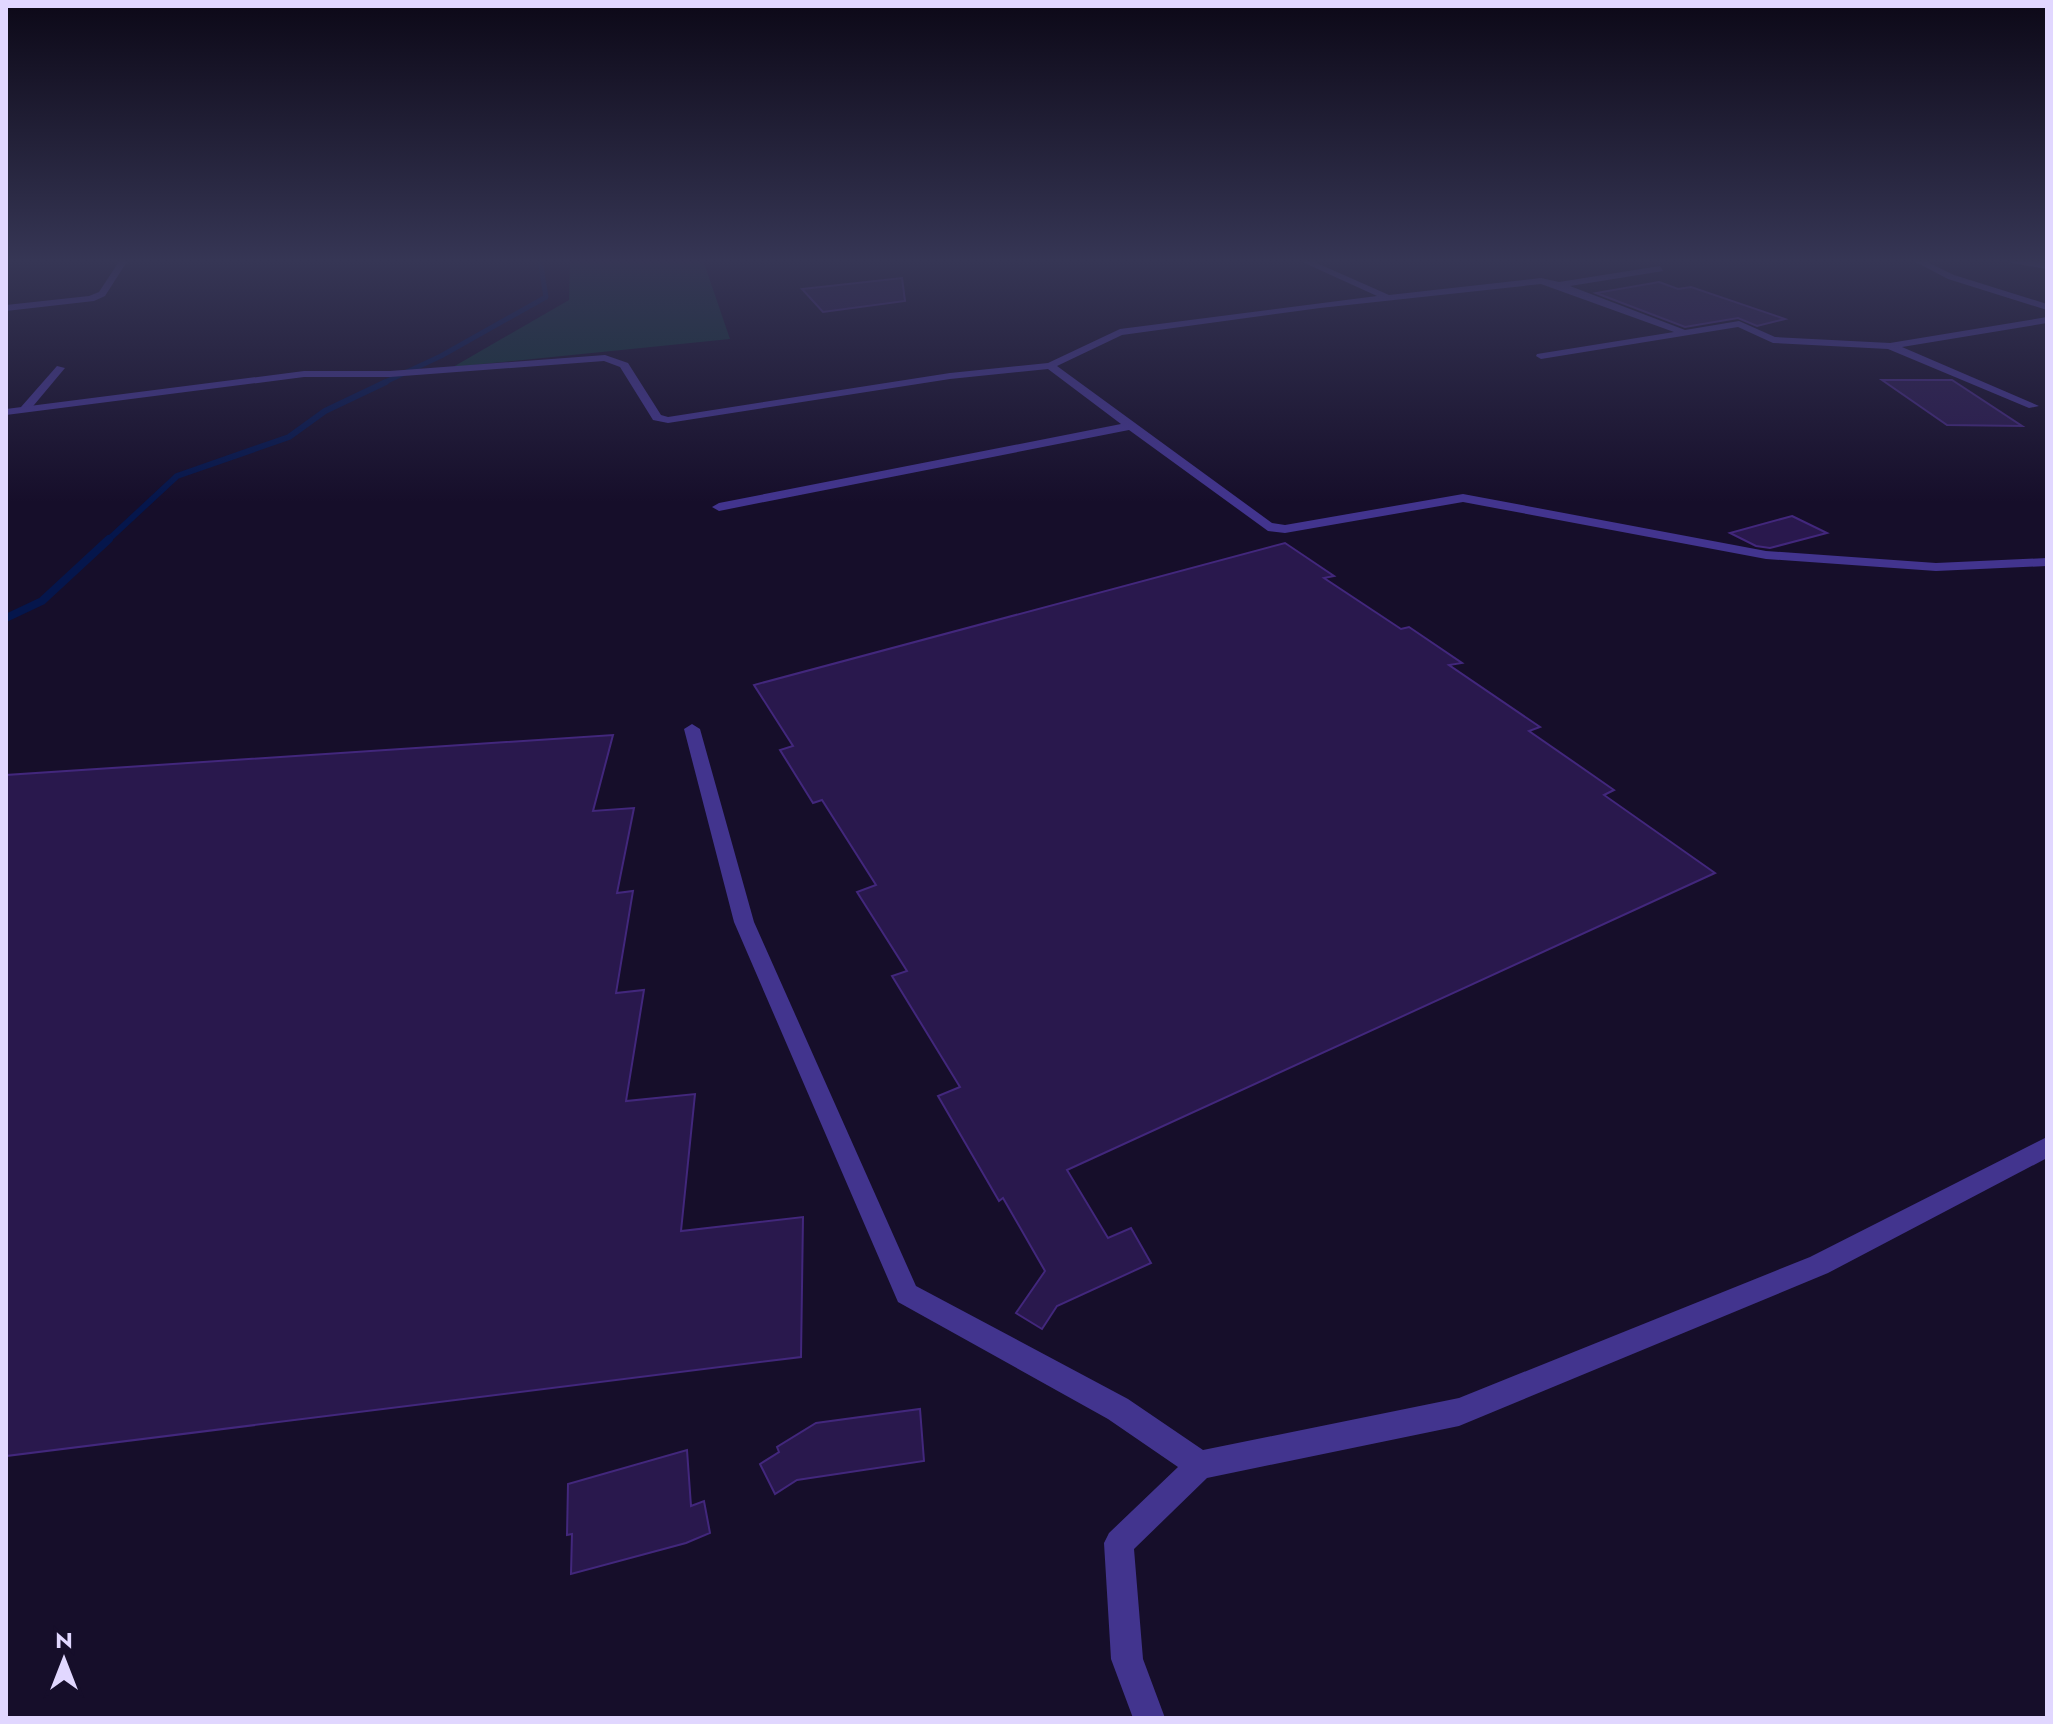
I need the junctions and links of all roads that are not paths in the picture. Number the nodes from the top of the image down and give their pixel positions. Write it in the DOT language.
graph roads {
  1 [pos="1103,340"];
  2 [pos="1628,340"];
  3 [pos="1782,340"];
  4 [pos="1923,340"];
  5 [pos="1890,346"];
  6 [pos="1541,356"];
  7 [pos="1050,366"];
  8 [pos="60,368"];
  9 [pos="2033,406"];
  10 [pos="25,409"];
  11 [pos="6,412"];
  12 [pos="1130,426"];
  13 [pos="719,507"];
  14 [pos="2047,562"];
  15 [pos="692,729"];
  16 [pos="2047,1147"];
  17 [pos="1200,1465"];
  18 [pos="1149,1718"];
  1 -- 7 [label="street"];
  2 -- 6 [label="street"];
  3 -- 5 [label="street"];
  4 -- 5 [label="street"];
  5 -- 9 [label="street"];
  7 -- 10 [label="street"];
  7 -- 12 [label="street"];
  8 -- 10 [label="lane"];
  10 -- 11 [label="street"];
  12 -- 13 [label="street"];
  12 -- 14 [label="street"];
  15 -- 17 [label="lane"];
  16 -- 17 [label="lane"];
  17 -- 18 [label="lane"];
}
